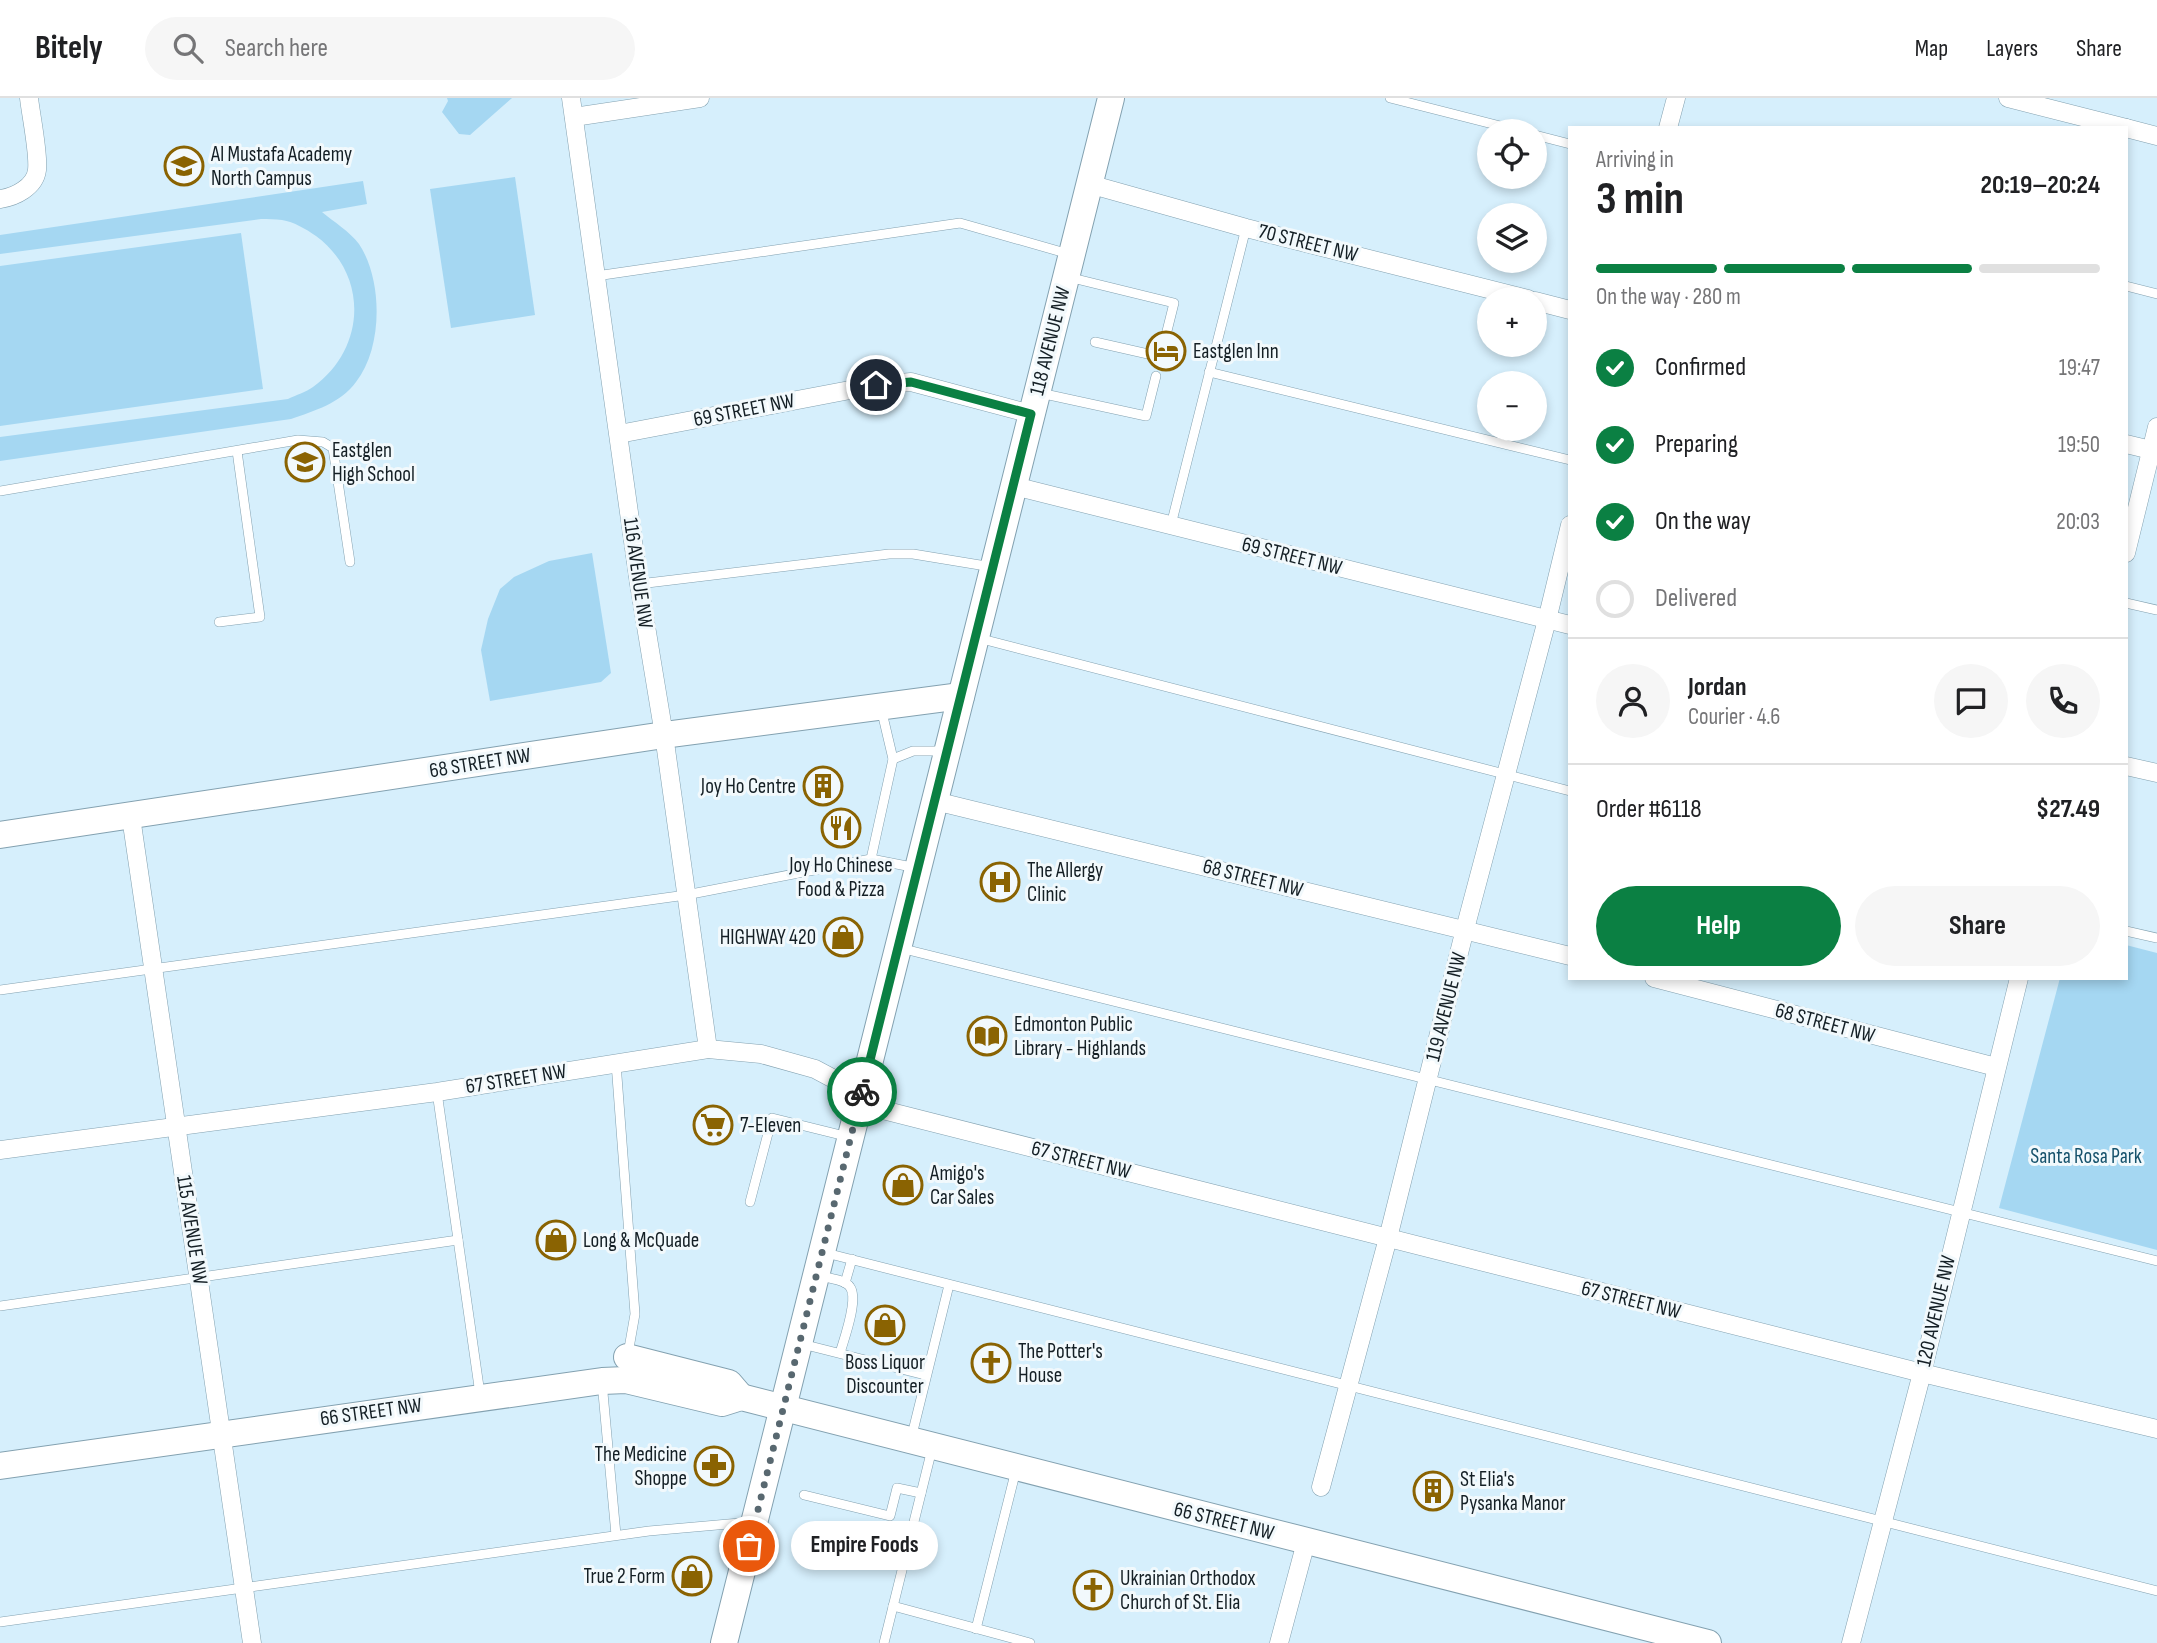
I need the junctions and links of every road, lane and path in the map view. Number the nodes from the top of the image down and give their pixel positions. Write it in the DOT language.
graph roads {
  1 [pos="29,98"];
  2 [pos="571,98"];
  3 [pos="700,98"];
  4 [pos="1111,98"];
  5 [pos="1390,98"];
  6 [pos="1676,98"];
  7 [pos="2008,98"];
  8 [pos="574,117"];
  9 [pos="1477,120"];
  10 [pos="1669,126"];
  11 [pos="2118,126"];
  12 [pos="2128,129"];
  13 [pos="2157,136"];
  14 [pos="1547,138"];
  15 [pos="1568,143"];
  16 [pos="1089,184"];
  17 [pos="0,199"];
  18 [pos="1246,228"];
  19 [pos="1069,265"];
  20 [pos="596,276"];
  21 [pos="1480,287"];
  22 [pos="2128,287"];
  23 [pos="2157,294"];
  24 [pos="1547,304"];
  25 [pos="1568,309"];
  26 [pos="1165,339"];
  27 [pos="1095,342"];
  28 [pos="1148,354"];
  29 [pos="1209,372"];
  30 [pos="1156,376"];
  31 [pos="1034,403"];
  32 [pos="2157,427"];
  33 [pos="619,433"];
  34 [pos="2128,444"];
  35 [pos="2151,450"];
  36 [pos="237,451"];
  37 [pos="1568,460"];
  38 [pos="1014,486"];
  39 [pos="0,491"];
  40 [pos="1171,525"];
  41 [pos="1568,534"];
  42 [pos="2128,545"];
  43 [pos="350,562"];
  44 [pos="993,567"];
  45 [pos="639,584"];
  46 [pos="2128,603"];
  47 [pos="2157,610"];
  48 [pos="1548,620"];
  49 [pos="219,622"];
  50 [pos="1568,625"];
  51 [pos="976,638"];
  52 [pos="961,696"];
  53 [pos="880,706"];
  54 [pos="664,735"];
  55 [pos="947,751"];
  56 [pos="893,759"];
  57 [pos="2128,766"];
  58 [pos="2157,774"];
  59 [pos="1506,775"];
  60 [pos="1568,790"];
  61 [pos="935,801"];
  62 [pos="131,817"];
  63 [pos="0,835"];
  64 [pos="871,859"];
  65 [pos="918,868"];
  66 [pos="686,895"];
  67 [pos="1465,929"];
  68 [pos="2128,931"];
  69 [pos="2157,938"];
  70 [pos="899,947"];
  71 [pos="1568,955"];
  72 [pos="153,969"];
  73 [pos="1662,980"];
  74 [pos="2018,980"];
  75 [pos="0,990"];
  76 [pos="708,1049"];
  77 [pos="616,1063"];
  78 [pos="1996,1067"];
  79 [pos="1428,1079"];
  80 [pos="437,1092"];
  81 [pos="862,1094"];
  82 [pos="176,1126"];
  83 [pos="851,1138"];
  84 [pos="0,1150"];
  85 [pos="750,1202"];
  86 [pos="1960,1211"];
  87 [pos="1388,1238"];
  88 [pos="458,1240"];
  89 [pos="852,1259"];
  90 [pos="2157,1261"];
  91 [pos="820,1264"];
  92 [pos="199,1278"];
  93 [pos="845,1283"];
  94 [pos="949,1285"];
  95 [pos="0,1306"];
  96 [pos="800,1343"];
  97 [pos="840,1353"];
  98 [pos="618,1372"];
  99 [pos="1922,1373"];
  100 [pos="925,1376"];
  101 [pos="1348,1385"];
  102 [pos="481,1396"];
  103 [pos="784,1409"];
  104 [pos="2157,1429"];
  105 [pos="223,1434"];
  106 [pos="921,1444"];
  107 [pos="0,1466"];
  108 [pos="1016,1468"];
  109 [pos="1321,1487"];
  110 [pos="921,1493"];
  111 [pos="804,1495"];
  112 [pos="1883,1521"];
  113 [pos="755,1522"];
  114 [pos="616,1535"];
  115 [pos="1306,1542"];
  116 [pos="243,1586"];
  117 [pos="2157,1591"];
  118 [pos="893,1606"];
  119 [pos="0,1622"];
  120 [pos="976,1629"];
  121 [pos="252,1643"];
  122 [pos="724,1643"];
  123 [pos="884,1643"];
  124 [pos="1030,1643"];
  125 [pos="1279,1643"];
  126 [pos="1708,1643"];
  127 [pos="1850,1643"];
  1 -- 17 [label="street"];
  2 -- 8 [label="street, 116 AVENUE NW"];
  3 -- 8 [label="street"];
  4 -- 16 [label="main road, 118 AVENUE NW"];
  5 -- 9 [label="lane"];
  6 -- 10 [label="street"];
  7 -- 11 [label="street"];
  8 -- 20 [label="street, 116 AVENUE NW"];
  12 -- 13 [label="street"];
  14 -- 15 [label="lane"];
  16 -- 18 [label="street, 70 STREET NW"];
  16 -- 19 [label="main road, 118 AVENUE NW"];
  18 -- 21 [label="street, 70 STREET NW"];
  18 -- 29 [label="lane"];
  19 -- 20 [label="lane"];
  19 -- 26 [label="lane"];
  19 -- 31 [label="main road, 118 AVENUE NW"];
  20 -- 33 [label="street, 116 AVENUE NW"];
  22 -- 23 [label="lane"];
  24 -- 25 [label="street"];
  27 -- 28 [label="lane"];
  29 -- 37 [label="lane"];
  29 -- 40 [label="lane"];
  30 -- 31 [label="lane"];
  31 -- 33 [label="street, 69 STREET NW"];
  31 -- 38 [label="main road, 118 AVENUE NW"];
  32 -- 35 [label="street"];
  33 -- 45 [label="street, 116 AVENUE NW"];
  34 -- 35 [label="street"];
  35 -- 42 [label="street"];
  36 -- 39 [label="lane"];
  36 -- 43 [label="lane"];
  36 -- 49 [label="lane"];
  38 -- 40 [label="street, 69 STREET NW"];
  38 -- 44 [label="main road, 118 AVENUE NW"];
  40 -- 48 [label="street, 69 STREET NW"];
  41 -- 48 [label="street, 119 AVENUE NW"];
  44 -- 45 [label="lane"];
  44 -- 51 [label="main road, 118 AVENUE NW"];
  45 -- 54 [label="street, 116 AVENUE NW"];
  46 -- 47 [label="lane"];
  48 -- 50 [label="street, 69 STREET NW"];
  48 -- 59 [label="street, 119 AVENUE NW"];
  51 -- 52 [label="main road, 118 AVENUE NW"];
  51 -- 59 [label="lane"];
  52 -- 53 [label="main road, 68 STREET NW"];
  52 -- 55 [label="main road, 118 AVENUE NW"];
  53 -- 54 [label="main road, 68 STREET NW"];
  53 -- 56 [label="lane"];
  54 -- 62 [label="main road, 68 STREET NW"];
  54 -- 66 [label="street, 116 AVENUE NW"];
  55 -- 56 [label="lane"];
  55 -- 61 [label="main road, 118 AVENUE NW"];
  56 -- 64 [label="lane"];
  57 -- 58 [label="street"];
  59 -- 60 [label="lane"];
  59 -- 67 [label="street, 119 AVENUE NW"];
  61 -- 65 [label="main road, 118 AVENUE NW"];
  61 -- 67 [label="street, 68 STREET NW"];
  62 -- 63 [label="main road, 68 STREET NW"];
  62 -- 72 [label="street, 115 AVENUE NW"];
  64 -- 65 [label="lane"];
  64 -- 66 [label="lane"];
  65 -- 70 [label="main road, 118 AVENUE NW"];
  66 -- 72 [label="lane"];
  66 -- 76 [label="street, 116 AVENUE NW"];
  67 -- 71 [label="street, 68 STREET NW"];
  67 -- 79 [label="street, 119 AVENUE NW"];
  68 -- 69 [label="lane"];
  70 -- 79 [label="lane"];
  70 -- 81 [label="main road, 118 AVENUE NW"];
  72 -- 75 [label="lane"];
  72 -- 82 [label="street, 115 AVENUE NW"];
  73 -- 78 [label="street, 68 STREET NW"];
  74 -- 78 [label="street, 120 AVENUE NW"];
  76 -- 77 [label="street, 67 STREET NW"];
  76 -- 81 [label="street, 67 STREET NW"];
  77 -- 80 [label="street, 67 STREET NW"];
  77 -- 98 [label="lane"];
  78 -- 86 [label="street, 120 AVENUE NW"];
  79 -- 86 [label="lane"];
  79 -- 87 [label="street, 119 AVENUE NW"];
  80 -- 82 [label="street, 67 STREET NW"];
  80 -- 88 [label="lane"];
  81 -- 83 [label="main road, 118 AVENUE NW"];
  81 -- 87 [label="street, 67 STREET NW"];
  82 -- 84 [label="street, 67 STREET NW"];
  82 -- 92 [label="street, 115 AVENUE NW"];
  83 -- 85 [label="lane"];
  83 -- 91 [label="main road, 118 AVENUE NW"];
  86 -- 90 [label="lane"];
  86 -- 99 [label="street, 120 AVENUE NW"];
  87 -- 99 [label="street, 67 STREET NW"];
  87 -- 101 [label="street, 119 AVENUE NW"];
  88 -- 92 [label="lane"];
  88 -- 102 [label="lane"];
  89 -- 91 [label="lane"];
  89 -- 93 [label="lane"];
  89 -- 94 [label="lane"];
  91 -- 93 [label="lane"];
  91 -- 96 [label="main road, 118 AVENUE NW"];
  92 -- 95 [label="lane"];
  92 -- 105 [label="street, 115 AVENUE NW"];
  93 -- 97 [label="lane"];
  94 -- 100 [label="lane"];
  94 -- 101 [label="lane"];
  96 -- 97 [label="lane"];
  96 -- 103 [label="main road, 118 AVENUE NW"];
  97 -- 100 [label="lane"];
  98 -- 102 [label="main road, 66 STREET NW"];
  98 -- 103 [label="main road, 66 STREET NW"];
  98 -- 114 [label="lane"];
  99 -- 104 [label="street, 67 STREET NW"];
  99 -- 112 [label="street, 120 AVENUE NW"];
  100 -- 106 [label="lane"];
  101 -- 109 [label="street, 119 AVENUE NW"];
  101 -- 112 [label="lane"];
  102 -- 105 [label="main road, 66 STREET NW"];
  103 -- 106 [label="main road, 66 STREET NW"];
  103 -- 113 [label="main road, 118 AVENUE NW"];
  105 -- 107 [label="main road, 66 STREET NW"];
  105 -- 116 [label="street, 115 AVENUE NW"];
  106 -- 108 [label="main road, 66 STREET NW"];
  106 -- 110 [label="lane"];
  108 -- 115 [label="main road, 66 STREET NW"];
  108 -- 120 [label="lane"];
  110 -- 111 [label="lane"];
  110 -- 118 [label="lane"];
  112 -- 117 [label="lane"];
  112 -- 127 [label="street, 120 AVENUE NW"];
  113 -- 114 [label="lane"];
  113 -- 122 [label="main road, 118 AVENUE NW"];
  114 -- 116 [label="lane"];
  115 -- 125 [label="street"];
  115 -- 126 [label="main road, 66 STREET NW"];
  116 -- 119 [label="lane"];
  116 -- 121 [label="street, 115 AVENUE NW"];
  118 -- 120 [label="lane"];
  118 -- 123 [label="lane"];
  120 -- 124 [label="lane"];
}
